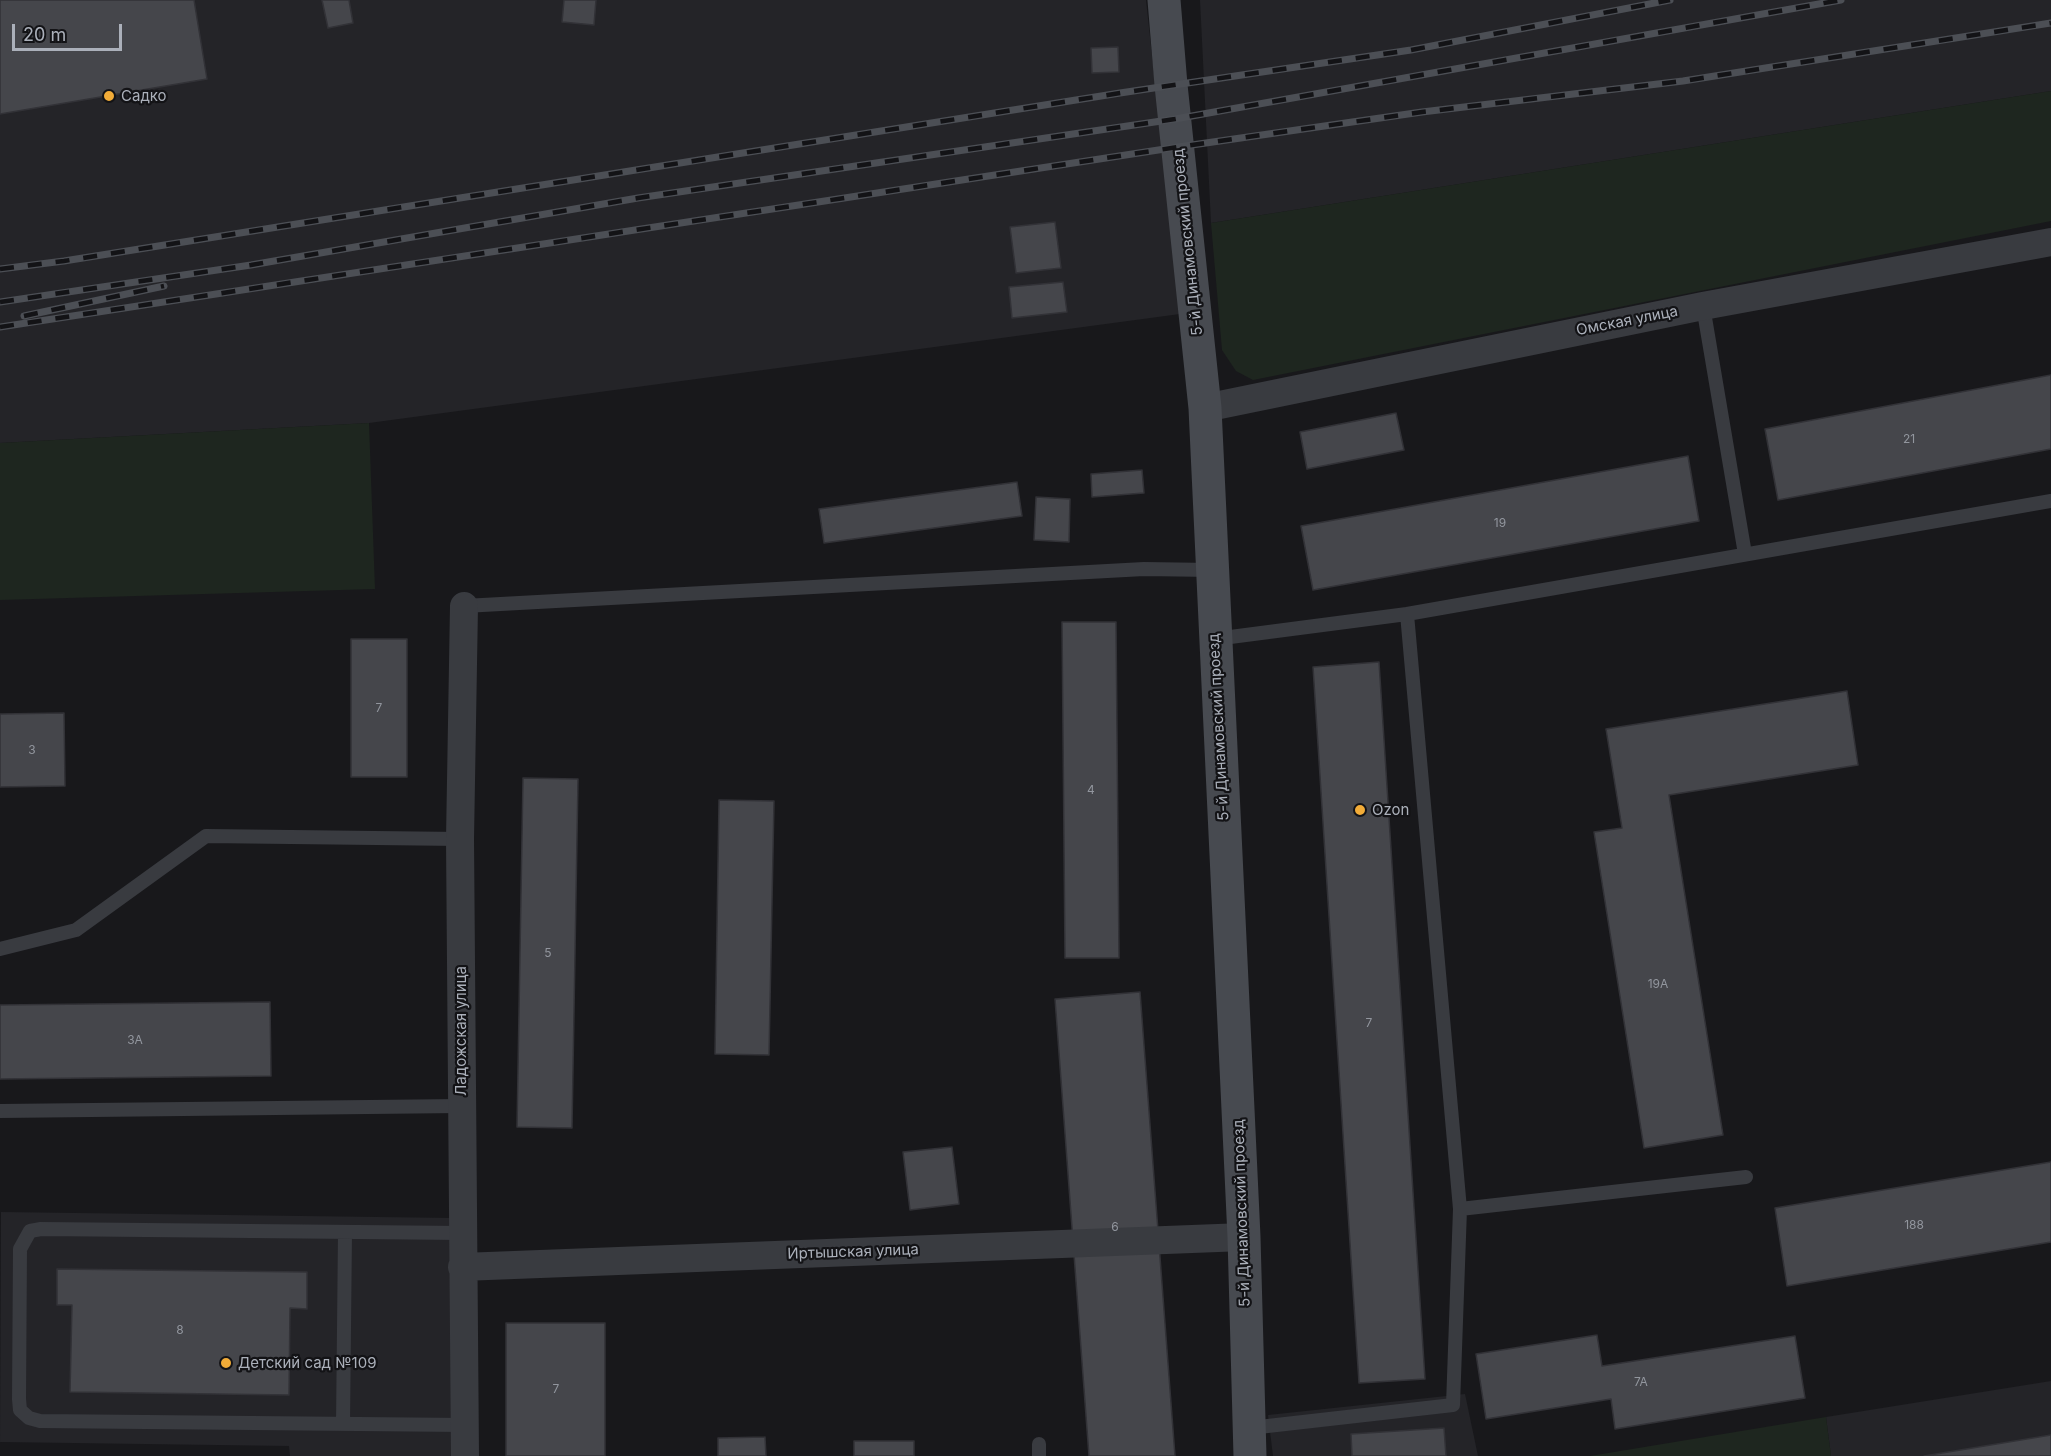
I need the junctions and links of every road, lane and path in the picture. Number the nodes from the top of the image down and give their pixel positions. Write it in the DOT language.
graph roads {
  1 [pos="1164,0"];
  2 [pos="2051,242"];
  3 [pos="1703,306"];
  4 [pos="1205,408"];
  5 [pos="2051,501"];
  6 [pos="1744,554"];
  7 [pos="1212,570"];
  8 [pos="464,606"];
  9 [pos="1407,614"];
  10 [pos="1215,639"];
  11 [pos="460,839"];
  12 [pos="0,949"];
  13 [pos="462,1106"];
  14 [pos="0,1110"];
  15 [pos="1746,1177"];
  16 [pos="1460,1209"];
  17 [pos="345,1232"];
  18 [pos="462,1233"];
  19 [pos="1244,1237"];
  20 [pos="462,1267"];
  21 [pos="343,1424"];
  22 [pos="464,1425"];
  23 [pos="1249,1442"];
  24 [pos="465,1456"];
  1 -- 4 [label="street, 5-й Динамовский проезд"];
  2 -- 3 [label="street, Омская улица"];
  3 -- 4 [label="street, Омская улица"];
  3 -- 6 [label="lane"];
  4 -- 7 [label="street, 5-й Динамовский проезд"];
  5 -- 6 [label="lane"];
  6 -- 9 [label="lane"];
  7 -- 8 [label="lane"];
  7 -- 10 [label="street, 5-й Динамовский проезд"];
  8 -- 11 [label="street, Ладожская улица"];
  9 -- 10 [label="lane"];
  9 -- 16 [label="lane"];
  10 -- 19 [label="street, 5-й Динамовский проезд"];
  11 -- 12 [label="lane"];
  11 -- 13 [label="street, Ладожская улица"];
  13 -- 14 [label="lane"];
  13 -- 18 [label="street, Ладожская улица"];
  15 -- 16 [label="lane"];
  16 -- 23 [label="lane"];
  17 -- 18 [label="lane"];
  17 -- 21 [label="lane"];
  17 -- 21 [label="lane"];
  18 -- 20 [label="street, Ладожская улица"];
  19 -- 20 [label="street, Иртышская улица"];
  19 -- 23 [label="street, 5-й Динамовский проезд"];
  20 -- 22 [label="street, Ладожская улица"];
  21 -- 22 [label="lane"];
  22 -- 24 [label="street, Ладожская улица"];
}
